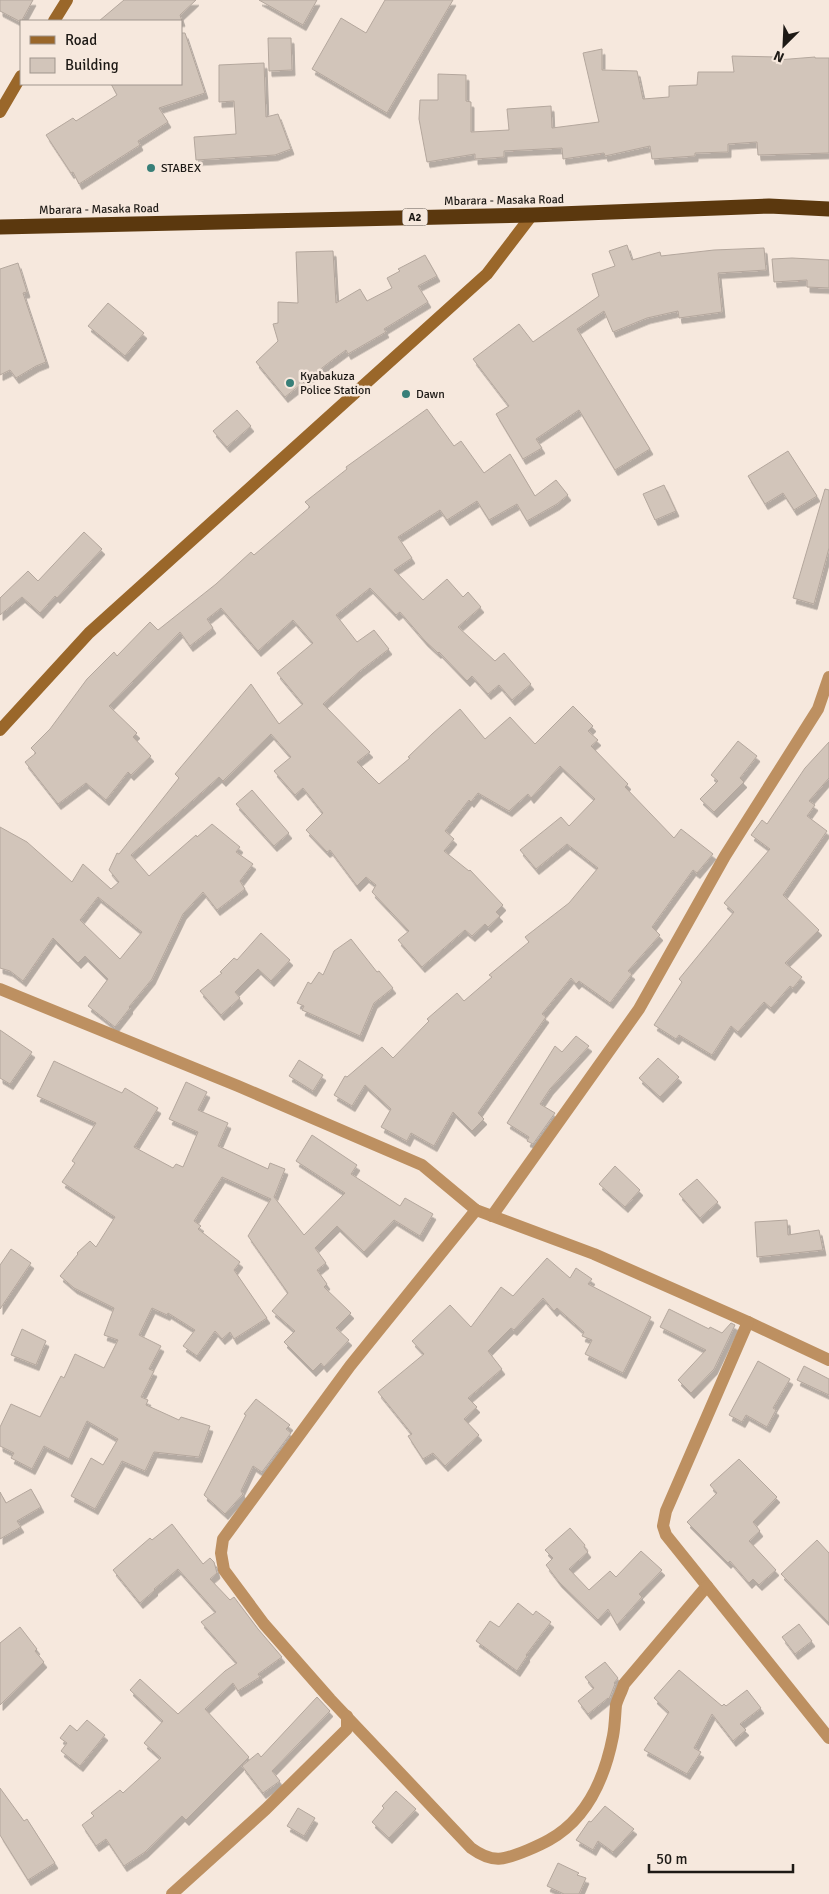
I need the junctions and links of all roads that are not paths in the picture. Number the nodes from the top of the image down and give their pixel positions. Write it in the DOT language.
graph roads {
  1 [pos="67,0"];
  2 [pos="55,20"];
  3 [pos="20,78"];
  4 [pos="0,112"];
  5 [pos="829,210"];
  6 [pos="532,215"];
  7 [pos="0,227"];
  8 [pos="829,677"];
  9 [pos="0,730"];
  10 [pos="0,989"];
  11 [pos="476,1210"];
  12 [pos="492,1216"];
  13 [pos="748,1322"];
  14 [pos="829,1360"];
  15 [pos="707,1586"];
  16 [pos="347,1716"];
  17 [pos="829,1738"];
  18 [pos="172,1894"];
  1 -- 2 [label="street"];
  3 -- 4 [label="street"];
  5 -- 6 [label="highway, Mbarara - Masaka Road / A2"];
  6 -- 7 [label="highway, Mbarara - Masaka Road / A2"];
  6 -- 9 [label="street"];
  8 -- 12 [label="street"];
  10 -- 11 [label="street"];
  11 -- 12 [label="street"];
  11 -- 16 [label="street"];
  12 -- 13 [label="street"];
  13 -- 14 [label="street"];
  13 -- 15 [label="street"];
  15 -- 16 [label="street"];
  15 -- 17 [label="street"];
  16 -- 18 [label="street"];
}
